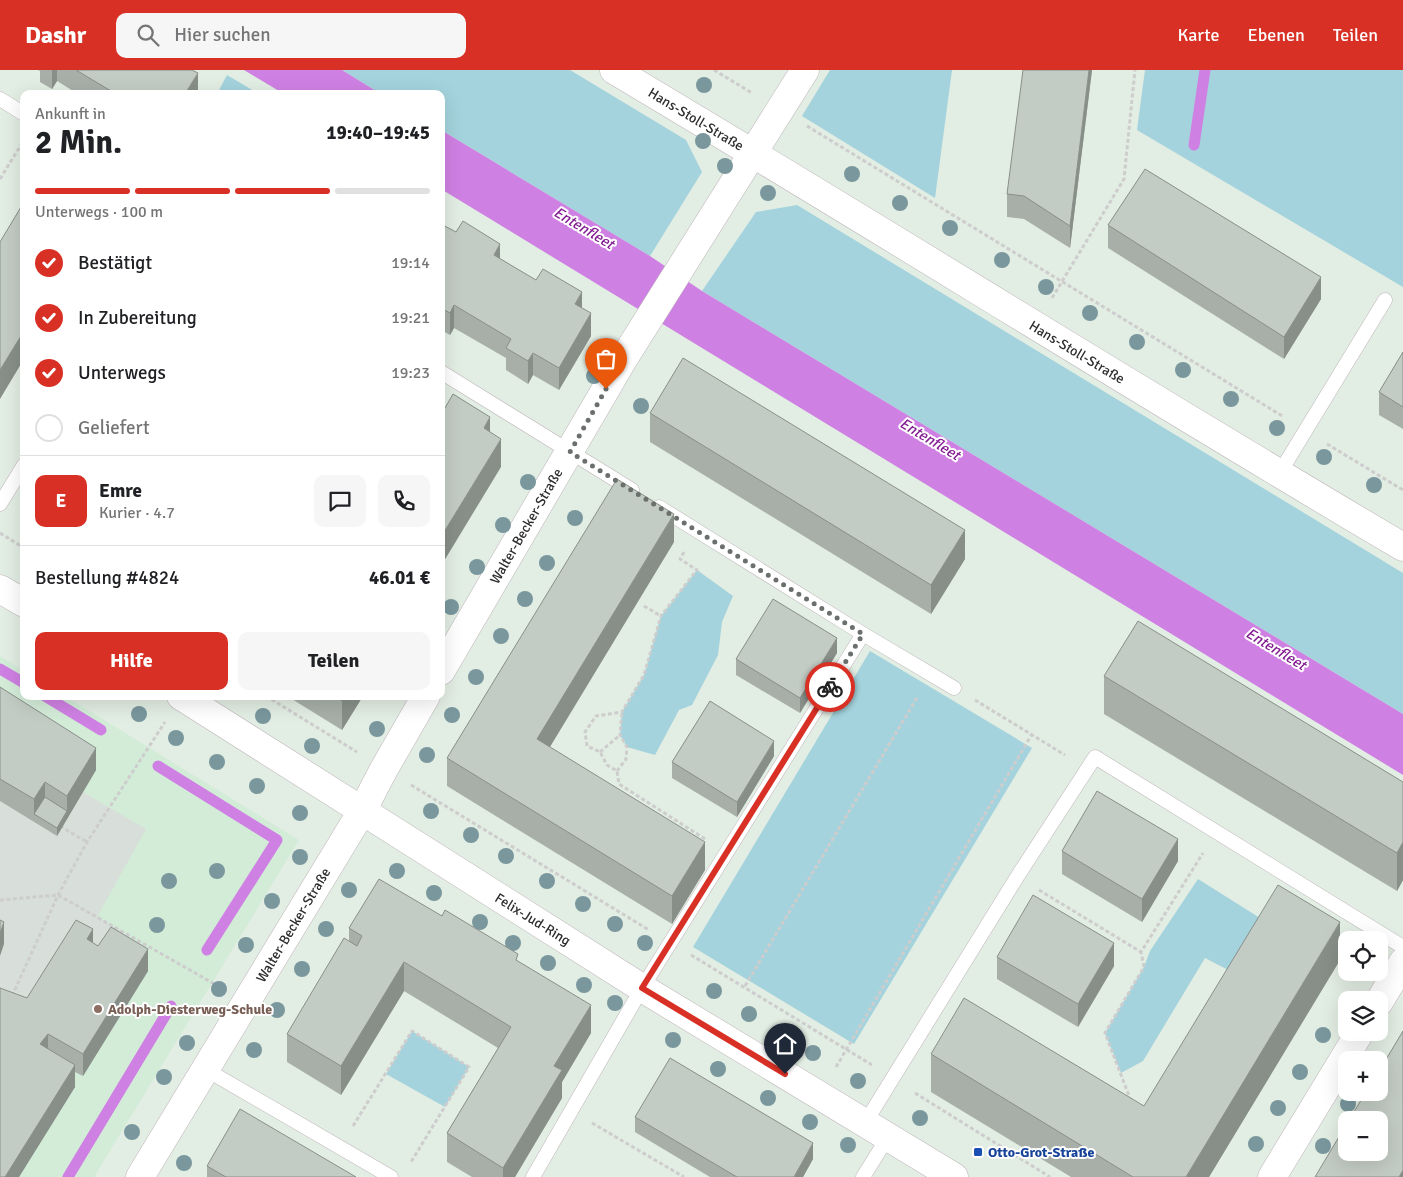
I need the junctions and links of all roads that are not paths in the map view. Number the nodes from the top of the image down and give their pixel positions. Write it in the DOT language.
graph roads {
  1 [pos="614,70"];
  2 [pos="805,70"];
  3 [pos="0,99"];
  4 [pos="20,112"];
  5 [pos="753,153"];
  6 [pos="1386,300"];
  7 [pos="445,374"];
  8 [pos="570,452"];
  9 [pos="20,472"];
  10 [pos="1279,474"];
  11 [pos="0,504"];
  12 [pos="1403,547"];
  13 [pos="0,589"];
  14 [pos="20,602"];
  15 [pos="863,634"];
  16 [pos="445,664"];
  17 [pos="954,688"];
  18 [pos="187,700"];
  19 [pos="424,700"];
  20 [pos="362,811"];
  21 [pos="1403,947"];
  22 [pos="1403,962"];
  23 [pos="642,988"];
  24 [pos="1386,991"];
  25 [pos="1355,1041"];
  26 [pos="205,1069"];
  27 [pos="876,1130"];
  28 [pos="140,1177"];
  29 [pos="391,1177"];
  30 [pos="533,1177"];
  31 [pos="863,1177"];
  32 [pos="954,1177"];
  33 [pos="1272,1177"];
  1 -- 5 [label="street, Hans-Stoll-Straße"];
  2 -- 5 [label="street, Hans-Stoll-Straße"];
  3 -- 4 [label="lane"];
  5 -- 8 [label="street, Walter-Becker-Straße"];
  5 -- 10 [label="street, Hans-Stoll-Straße"];
  6 -- 10 [label="lane"];
  7 -- 8 [label="lane"];
  8 -- 15 [label="lane"];
  8 -- 16 [label="street, Walter-Becker-Straße"];
  9 -- 11 [label="lane"];
  10 -- 12 [label="street, Hans-Stoll-Straße"];
  13 -- 14 [label="street"];
  15 -- 17 [label="lane"];
  15 -- 23 [label="lane"];
  18 -- 20 [label="street, Felix-Jud-Ring"];
  19 -- 20 [label="street, Walter-Becker-Straße"];
  20 -- 23 [label="street, Felix-Jud-Ring"];
  20 -- 26 [label="street, Walter-Becker-Straße"];
  21 -- 27 [label="lane"];
  22 -- 24 [label="street"];
  23 -- 27 [label="street, Felix-Jud-Ring"];
  23 -- 30 [label="lane"];
  25 -- 33 [label="street"];
  26 -- 28 [label="street, Walter-Becker-Straße"];
  26 -- 29 [label="lane"];
  27 -- 31 [label="lane"];
  27 -- 32 [label="street, Felix-Jud-Ring"];
}
